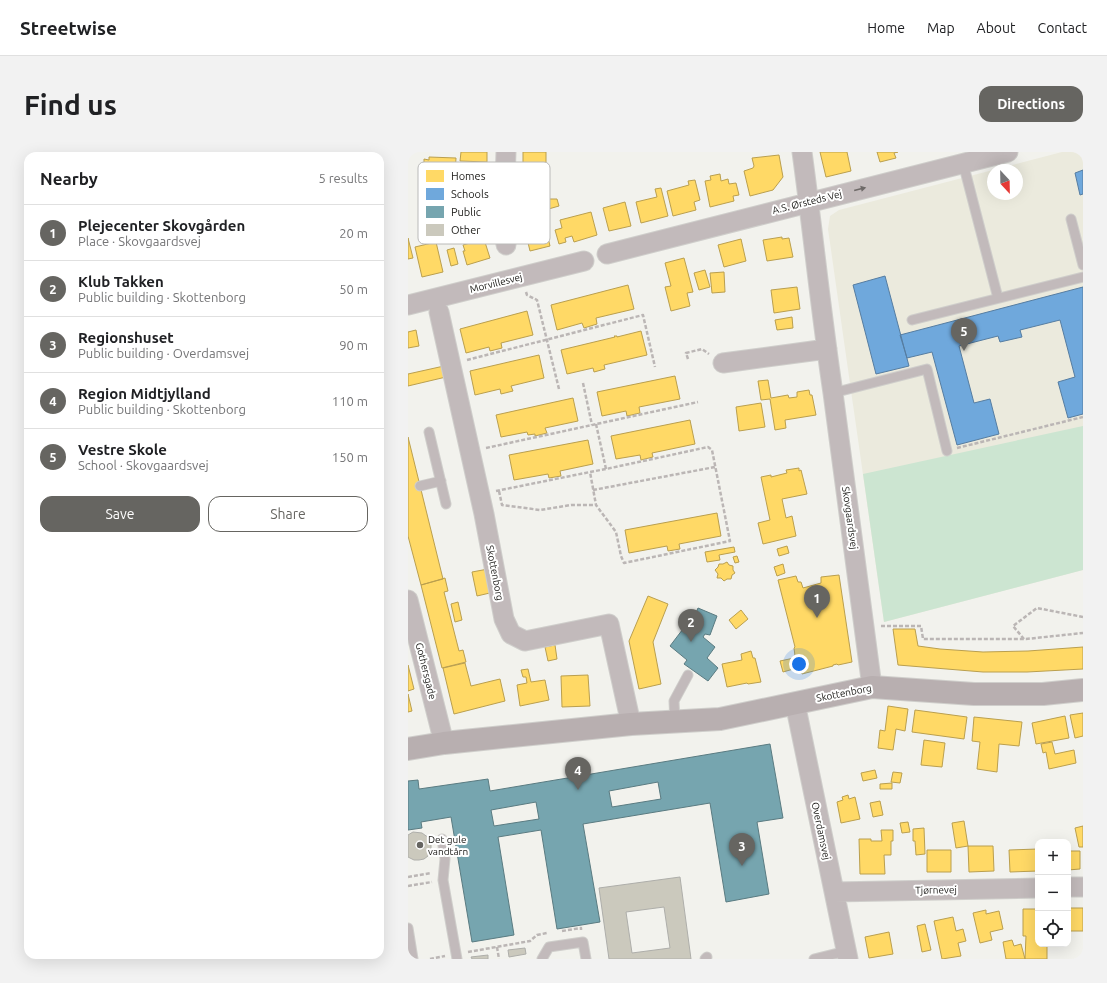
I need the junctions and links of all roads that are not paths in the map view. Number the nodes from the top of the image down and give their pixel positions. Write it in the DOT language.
graph roads {
  1 [pos="506,152"];
  2 [pos="802,152"];
  3 [pos="1008,152"];
  4 [pos="506,162"];
  5 [pos="963,163"];
  6 [pos="809,202"];
  7 [pos="1071,219"];
  8 [pos="607,254"];
  9 [pos="584,261"];
  10 [pos="1083,265"];
  11 [pos="1083,277"];
  12 [pos="998,298"];
  13 [pos="408,305"];
  14 [pos="439,312"];
  15 [pos="912,320"];
  16 [pos="827,349"];
  17 [pos="723,363"];
  18 [pos="834,393"];
  19 [pos="429,432"];
  20 [pos="947,451"];
  21 [pos="441,481"];
  22 [pos="420,486"];
  23 [pos="446,504"];
  24 [pos="408,600"];
  25 [pos="688,675"];
  26 [pos="872,687"];
  27 [pos="1083,690"];
  28 [pos="795,704"];
  29 [pos="675,722"];
  30 [pos="631,724"];
  31 [pos="444,742"];
  32 [pos="408,749"];
  33 [pos="442,839"];
  34 [pos="1071,887"];
  35 [pos="1083,887"];
  36 [pos="1035,888"];
  37 [pos="834,892"];
  38 [pos="408,928"];
  39 [pos="847,955"];
  40 [pos="457,957"];
  41 [pos="413,959"];
  42 [pos="542,959"];
  43 [pos="586,959"];
  44 [pos="814,959"];
  1 -- 4 [label="street"];
  2 -- 6 [label="street, Skovgaardsvej"];
  3 -- 5 [label="street, A.S. Ørsteds Vej"];
  6 -- 5 [label="street, A.S. Ørsteds Vej, one-way"];
  5 -- 12 [label="lane"];
  6 -- 8 [label="street, A.S. Ørsteds Vej"];
  6 -- 16 [label="street, Skovgaardsvej"];
  7 -- 10 [label="lane"];
  9 -- 13 [label="street, Morvillesvej"];
  11 -- 12 [label="lane"];
  12 -- 15 [label="lane"];
  14 -- 30 [label="street, Skottenborg"];
  16 -- 17 [label="street"];
  16 -- 18 [label="street, Skovgaardsvej"];
  18 -- 20 [label="lane"];
  18 -- 26 [label="street, Skovgaardsvej"];
  19 -- 21 [label="lane"];
  21 -- 22 [label="lane"];
  21 -- 23 [label="lane"];
  24 -- 31 [label="street, Gothersgade"];
  25 -- 29 [label="lane"];
  26 -- 27 [label="street, Skottenborg"];
  26 -- 28 [label="street, Skottenborg"];
  28 -- 29 [label="street, Skottenborg"];
  28 -- 37 [label="street, Overdamsvej"];
  29 -- 30 [label="street, Skottenborg"];
  30 -- 31 [label="street, Skottenborg"];
  31 -- 32 [label="street, Skottenborg"];
  33 -- 40 [label="lane"];
  34 -- 35 [label="street"];
  36 -- 37 [label="street, Tjørnevej"];
  37 -- 39 [label="street, Overdamsvej"];
  38 -- 41 [label="lane"];
  39 -- 44 [label="lane"];
  42 -- 43 [label="lane"];
}
